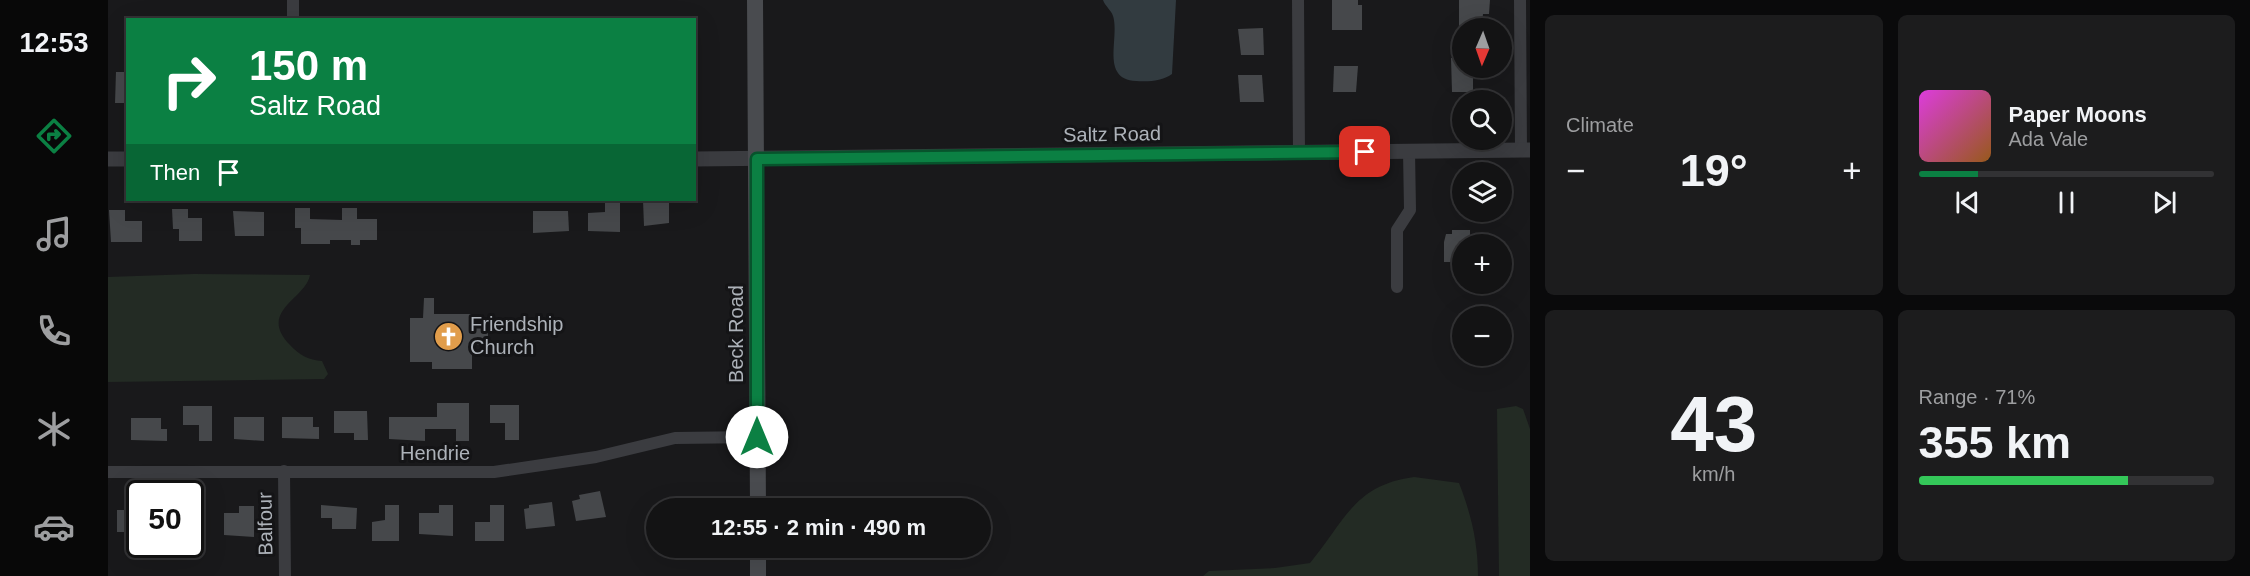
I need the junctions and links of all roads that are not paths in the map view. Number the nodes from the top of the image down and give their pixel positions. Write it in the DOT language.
graph roads {
  1 [pos="293,0"];
  2 [pos="755,0"];
  3 [pos="1298,0"];
  4 [pos="1520,0"];
  5 [pos="292,18"];
  6 [pos="1526,150"];
  7 [pos="1409,151"];
  8 [pos="1299,153"];
  9 [pos="108,159"];
  10 [pos="126,159"];
  11 [pos="696,159"];
  12 [pos="757,159"];
  13 [pos="1397,287"];
  14 [pos="757,437"];
  15 [pos="284,471"];
  16 [pos="108,472"];
  17 [pos="758,498"];
  18 [pos="758,558"];
  19 [pos="285,576"];
  20 [pos="758,576"];
  1 -- 5 [label="street"];
  2 -- 12 [label="main road, Beck Road"];
  3 -- 8 [label="street"];
  4 -- 6 [label="street"];
  6 -- 7 [label="street, Saltz Road"];
  7 -- 8 [label="street, Saltz Road"];
  7 -- 13 [label="street"];
  8 -- 12 [label="street, Saltz Road"];
  9 -- 10 [label="street"];
  11 -- 12 [label="street, Saltz Road"];
  12 -- 14 [label="main road, Beck Road"];
  14 -- 15 [label="street, Hendrie"];
  14 -- 17 [label="main road, Beck Road"];
  15 -- 16 [label="street, Hendrie"];
  15 -- 19 [label="street, Balfour"];
  18 -- 20 [label="main road"];
}
